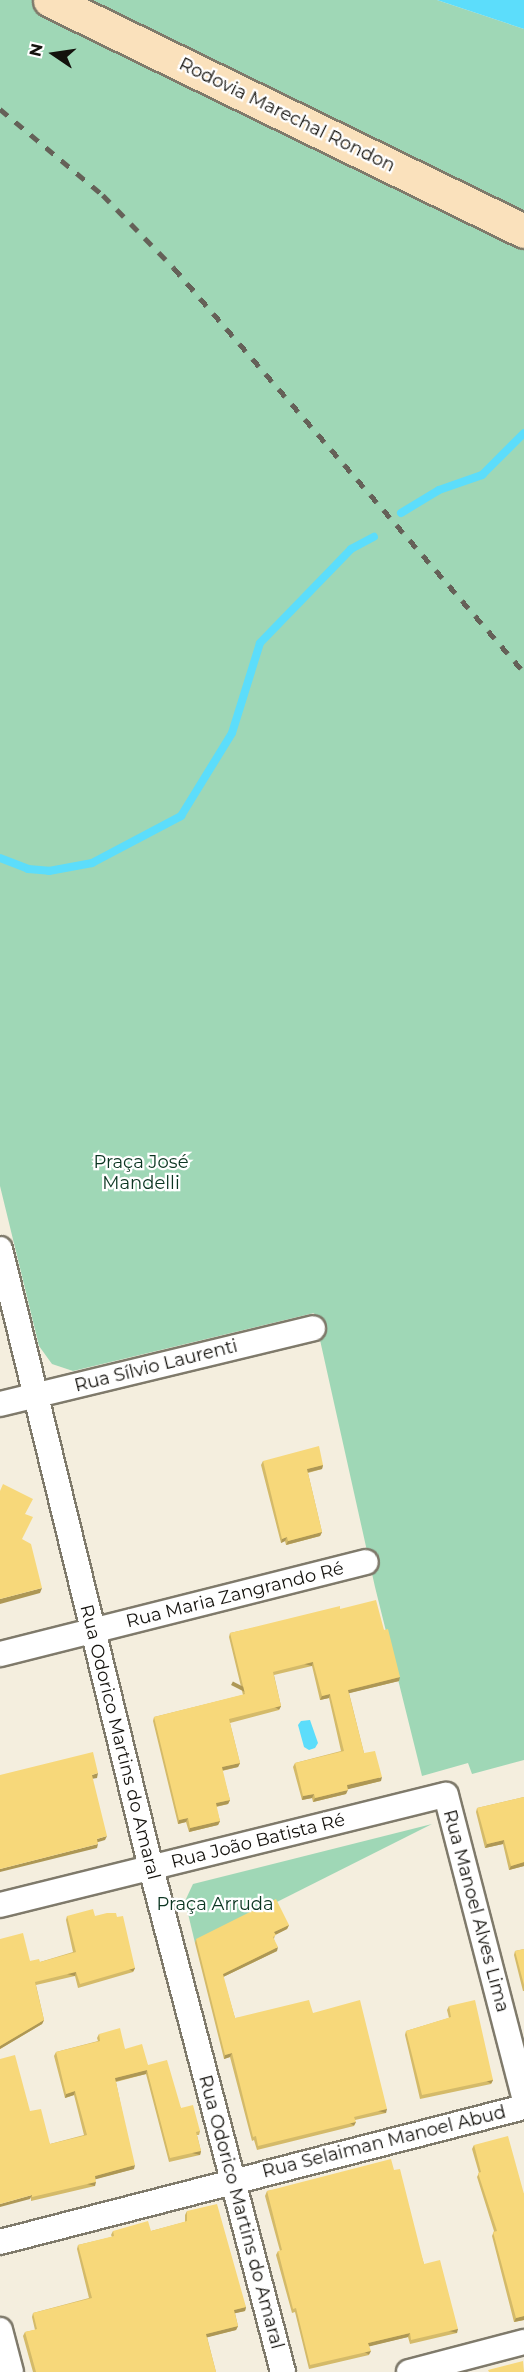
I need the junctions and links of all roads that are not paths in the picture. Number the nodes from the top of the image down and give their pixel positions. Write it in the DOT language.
graph roads {
  1 [pos="50,0"];
  2 [pos="524,231"];
  3 [pos="0,1249"];
  4 [pos="313,1328"];
  5 [pos="36,1395"];
  6 [pos="0,1404"];
  7 [pos="366,1562"];
  8 [pos="93,1630"];
  9 [pos="0,1653"];
  10 [pos="446,1795"];
  11 [pos="151,1868"];
  12 [pos="0,1905"];
  13 [pos="524,2096"];
  14 [pos="524,2107"];
  15 [pos="232,2181"];
  16 [pos="0,2242"];
  17 [pos="0,2330"];
  18 [pos="524,2342"];
  19 [pos="11,2372"];
  20 [pos="283,2372"];
  21 [pos="409,2372"];
  1 -- 2 [label="main road, Rodovia Marechal Rondon"];
  3 -- 5 [label="street, Rua Odorico Martins do Amaral"];
  4 -- 5 [label="street, Rua Sílvio Laurenti"];
  5 -- 6 [label="street, Rua Sílvio Laurenti"];
  5 -- 8 [label="street, Rua Odorico Martins do Amaral"];
  7 -- 8 [label="street, Rua Maria Zangrando Ré"];
  8 -- 9 [label="street, Rua Maria Zangrando Ré"];
  8 -- 11 [label="street, Rua Odorico Martins do Amaral"];
  10 -- 11 [label="street, Rua João Batista Ré"];
  10 -- 13 [label="street, Rua Manoel Alves Lima"];
  11 -- 12 [label="street, Rua João Batista Ré"];
  11 -- 15 [label="street, Rua Odorico Martins do Amaral"];
  14 -- 15 [label="street, Rua Selaiman Manoel Abud"];
  15 -- 16 [label="street, Rua Selaiman Manoel Abud"];
  15 -- 20 [label="street, Rua Odorico Martins do Amaral"];
  17 -- 19 [label="street"];
  18 -- 21 [label="street"];
}
